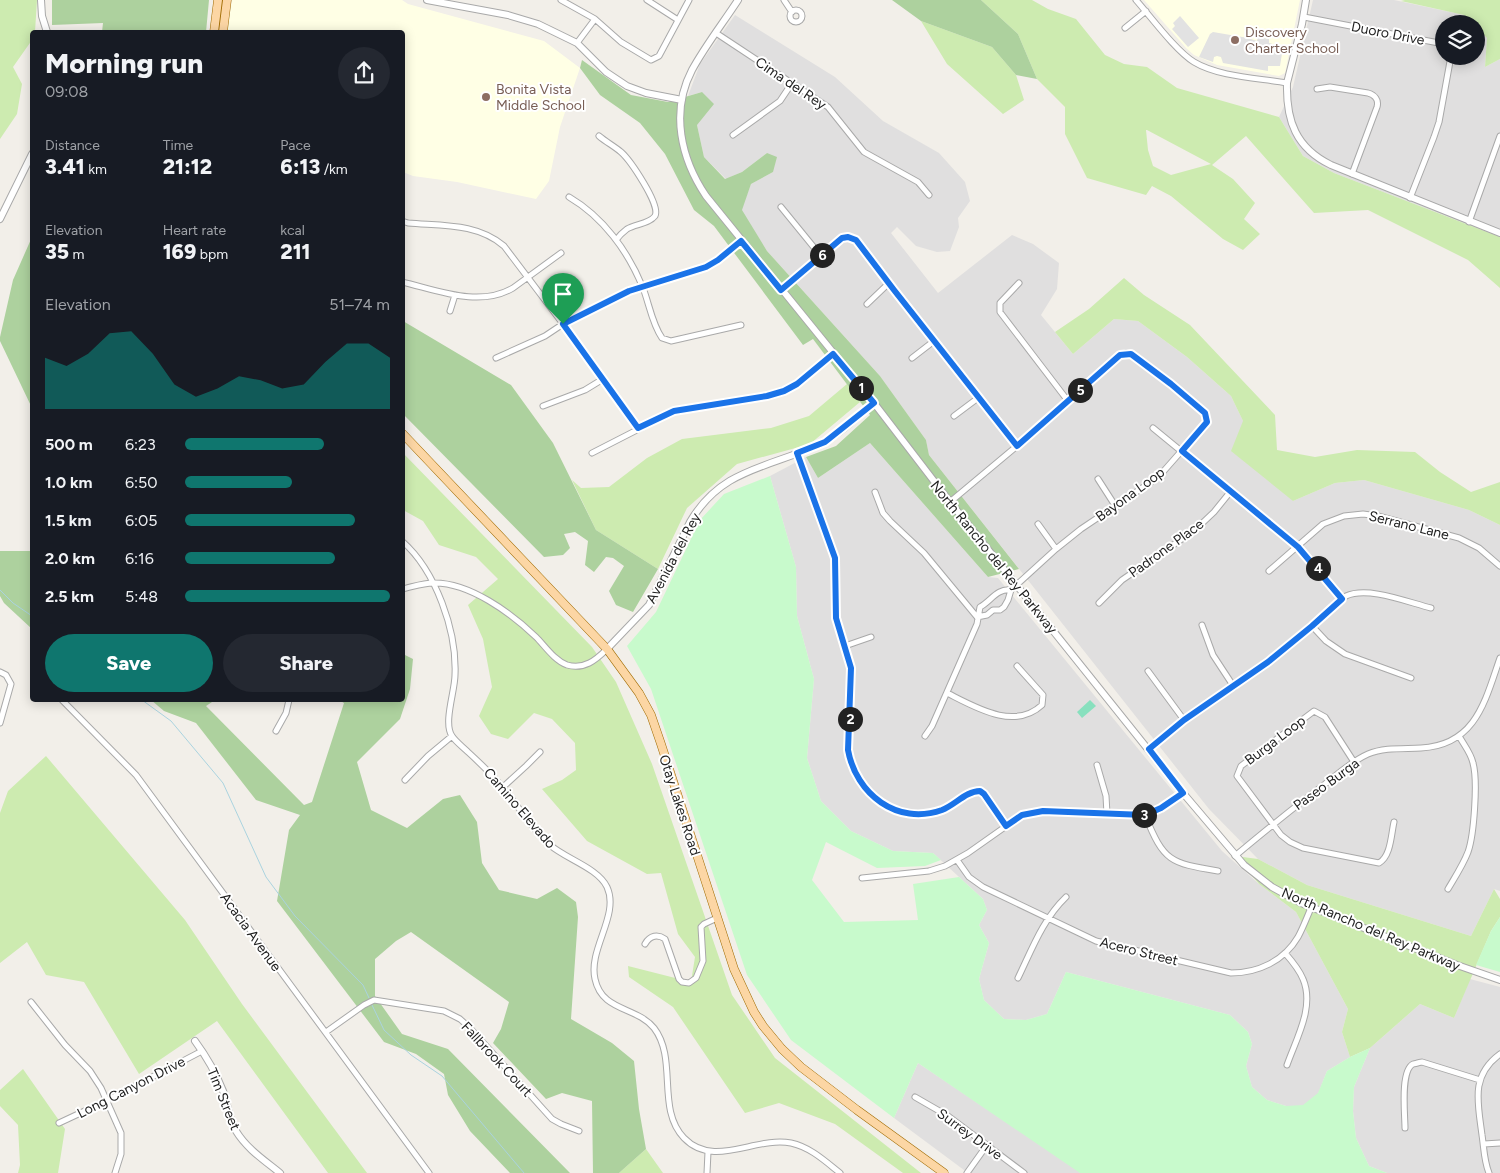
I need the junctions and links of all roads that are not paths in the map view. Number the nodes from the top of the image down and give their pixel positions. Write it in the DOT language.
graph roads {
  1 [pos="41,0"];
  2 [pos="218,0"];
  3 [pos="227,0"];
  4 [pos="427,0"];
  5 [pos="561,0"];
  6 [pos="647,0"];
  7 [pos="689,0"];
  8 [pos="738,0"];
  9 [pos="784,0"];
  10 [pos="1136,0"];
  11 [pos="1306,0"];
  12 [pos="1146,11"];
  13 [pos="792,12"];
  14 [pos="1304,17"];
  15 [pos="595,19"];
  16 [pos="678,20"];
  17 [pos="1125,28"];
  18 [pos="46,30"];
  19 [pos="214,30"];
  20 [pos="223,30"];
  21 [pos="716,33"];
  22 [pos="1435,42"];
  23 [pos="577,43"];
  24 [pos="1449,65"];
  25 [pos="792,83"];
  26 [pos="1287,83"];
  27 [pos="1317,89"];
  28 [pos="682,100"];
  29 [pos="733,135"];
  30 [pos="599,136"];
  31 [pos="1500,136"];
  32 [pos="30,158"];
  33 [pos="1352,174"];
  34 [pos="929,195"];
  35 [pos="569,197"];
  36 [pos="1410,198"];
  37 [pos="781,207"];
  38 [pos="0,218"];
  39 [pos="405,222"];
  40 [pos="1469,222"];
  41 [pos="1500,233"];
  42 [pos="616,240"];
  43 [pos="741,241"];
  44 [pos="561,253"];
  45 [pos="821,256"];
  46 [pos="528,276"];
  47 [pos="405,283"];
  48 [pos="889,283"];
  49 [pos="1019,283"];
  50 [pos="642,287"];
  51 [pos="781,290"];
  52 [pos="455,295"];
  53 [pos="867,304"];
  54 [pos="450,311"];
  55 [pos="563,324"];
  56 [pos="741,325"];
  57 [pos="934,341"];
  58 [pos="833,354"];
  59 [pos="496,358"];
  60 [pos="912,358"];
  61 [pos="603,379"];
  62 [pos="978,398"];
  63 [pos="1068,401"];
  64 [pos="874,403"];
  65 [pos="544,406"];
  66 [pos="954,416"];
  67 [pos="638,428"];
  68 [pos="1153,428"];
  69 [pos="405,436"];
  70 [pos="1017,446"];
  71 [pos="1182,451"];
  72 [pos="592,453"];
  73 [pos="797,453"];
  74 [pos="1098,479"];
  75 [pos="1230,491"];
  76 [pos="875,492"];
  77 [pos="950,502"];
  78 [pos="1116,507"];
  79 [pos="1038,524"];
  80 [pos="405,544"];
  81 [pos="1298,547"];
  82 [pos="1056,549"];
  83 [pos="1500,566"];
  84 [pos="1269,571"];
  85 [pos="432,583"];
  86 [pos="1013,587"];
  87 [pos="405,588"];
  88 [pos="1342,599"];
  89 [pos="988,603"];
  90 [pos="1099,603"];
  91 [pos="1431,608"];
  92 [pos="994,610"];
  93 [pos="977,617"];
  94 [pos="1202,625"];
  95 [pos="1312,626"];
  96 [pos="872,637"];
  97 [pos="845,646"];
  98 [pos="607,649"];
  99 [pos="1500,658"];
  100 [pos="1017,666"];
  101 [pos="1148,671"];
  102 [pos="0,672"];
  103 [pos="1411,678"];
  104 [pos="1234,687"];
  105 [pos="947,692"];
  106 [pos="64,702"];
  107 [pos="289,702"];
  108 [pos="1184,720"];
  109 [pos="0,723"];
  110 [pos="276,731"];
  111 [pos="452,736"];
  112 [pos="925,736"];
  113 [pos="1459,736"];
  114 [pos="1149,749"];
  115 [pos="540,752"];
  116 [pos="1354,762"];
  117 [pos="1097,765"];
  118 [pos="405,780"];
  119 [pos="503,787"];
  120 [pos="1183,793"];
  121 [pos="1106,814"];
  122 [pos="1145,815"];
  123 [pos="1394,822"];
  124 [pos="1272,825"];
  125 [pos="1006,826"];
  126 [pos="1236,856"];
  127 [pos="957,860"];
  128 [pos="1218,871"];
  129 [pos="862,878"];
  130 [pos="1448,889"];
  131 [pos="1066,897"];
  132 [pos="1311,908"];
  133 [pos="717,918"];
  134 [pos="1047,918"];
  135 [pos="645,944"];
  136 [pos="1285,953"];
  137 [pos="1018,978"];
  138 [pos="1500,980"];
  139 [pos="31,1002"];
  140 [pos="326,1032"];
  141 [pos="195,1041"];
  142 [pos="202,1051"];
  143 [pos="1500,1054"];
  144 [pos="1287,1065"];
  145 [pos="1480,1080"];
  146 [pos="915,1097"];
  147 [pos="106,1101"];
  148 [pos="59,1124"];
  149 [pos="1406,1128"];
  150 [pos="579,1131"];
  151 [pos="1500,1143"];
  152 [pos="1484,1144"];
  153 [pos="987,1145"];
  154 [pos="708,1152"];
  155 [pos="115,1173"];
  156 [pos="280,1173"];
  157 [pos="429,1173"];
  158 [pos="708,1173"];
  159 [pos="840,1173"];
  160 [pos="944,1173"];
  161 [pos="967,1173"];
  162 [pos="1024,1173"];
  163 [pos="1490,1173"];
  1 -- 18 [label="street"];
  2 -- 19 [label="main road"];
  3 -- 20 [label="main road"];
  4 -- 23 [label="street"];
  5 -- 15 [label="street"];
  6 -- 16 [label="street"];
  7 -- 16 [label="street"];
  8 -- 21 [label="street, North Rancho del Rey Parkway"];
  9 -- 13 [label="street"];
  10 -- 12 [label="street"];
  11 -- 14 [label="street"];
  12 -- 17 [label="street"];
  12 -- 26 [label="street"];
  14 -- 22 [label="street, Duoro Drive"];
  14 -- 26 [label="street"];
  15 -- 16 [label="street"];
  15 -- 23 [label="street"];
  21 -- 25 [label="street, Cima del Rey"];
  21 -- 28 [label="street, North Rancho del Rey Parkway"];
  23 -- 28 [label="street"];
  24 -- 36 [label="street"];
  25 -- 29 [label="street"];
  25 -- 34 [label="street, Cima del Rey"];
  26 -- 33 [label="street"];
  27 -- 33 [label="street"];
  28 -- 43 [label="street, North Rancho del Rey Parkway"];
  30 -- 42 [label="street"];
  31 -- 40 [label="street"];
  32 -- 38 [label="street"];
  33 -- 36 [label="street"];
  35 -- 42 [label="street"];
  36 -- 40 [label="street"];
  37 -- 45 [label="street"];
  39 -- 46 [label="street"];
  40 -- 41 [label="street"];
  42 -- 50 [label="street"];
  43 -- 50 [label="street"];
  43 -- 51 [label="street, North Rancho del Rey Parkway"];
  44 -- 46 [label="street"];
  45 -- 48 [label="street"];
  45 -- 51 [label="street"];
  46 -- 52 [label="street"];
  46 -- 55 [label="street"];
  47 -- 52 [label="street"];
  48 -- 53 [label="street"];
  48 -- 57 [label="street"];
  49 -- 63 [label="street"];
  50 -- 55 [label="street"];
  50 -- 56 [label="street"];
  51 -- 58 [label="street, North Rancho del Rey Parkway"];
  52 -- 54 [label="street"];
  55 -- 59 [label="street"];
  55 -- 61 [label="street"];
  57 -- 60 [label="street"];
  57 -- 62 [label="street"];
  58 -- 64 [label="street, North Rancho del Rey Parkway"];
  58 -- 67 [label="street"];
  61 -- 65 [label="street"];
  61 -- 67 [label="street"];
  62 -- 66 [label="street"];
  62 -- 70 [label="street"];
  63 -- 70 [label="street, Bayona Loop"];
  63 -- 71 [label="street, Bayona Loop"];
  64 -- 73 [label="street, Avenida del Rey"];
  64 -- 77 [label="street, North Rancho del Rey Parkway"];
  67 -- 72 [label="street"];
  68 -- 71 [label="street"];
  69 -- 98 [label="main road, Otay Lakes Road"];
  70 -- 77 [label="street, Bayona Loop"];
  71 -- 75 [label="street"];
  71 -- 78 [label="street, Bayona Loop"];
  73 -- 97 [label="street"];
  73 -- 98 [label="street, Avenida del Rey"];
  74 -- 78 [label="street"];
  75 -- 81 [label="street"];
  75 -- 90 [label="street, Padrone Place"];
  76 -- 93 [label="street"];
  77 -- 86 [label="street, North Rancho del Rey Parkway"];
  78 -- 82 [label="street, Bayona Loop"];
  79 -- 82 [label="street"];
  80 -- 85 [label="street"];
  81 -- 83 [label="street, Serrano Lane"];
  81 -- 84 [label="street, Serrano Lane"];
  81 -- 88 [label="street"];
  82 -- 86 [label="street, Bayona Loop"];
  85 -- 87 [label="street"];
  85 -- 98 [label="street"];
  85 -- 111 [label="street"];
  86 -- 89 [label="street"];
  86 -- 92 [label="street"];
  86 -- 114 [label="street, North Rancho del Rey Parkway"];
  88 -- 91 [label="street"];
  88 -- 95 [label="street"];
  89 -- 92 [label="street"];
  89 -- 93 [label="street"];
  92 -- 93 [label="street"];
  93 -- 105 [label="street"];
  94 -- 104 [label="street"];
  95 -- 103 [label="street"];
  95 -- 104 [label="street"];
  96 -- 97 [label="street"];
  97 -- 125 [label="street"];
  98 -- 133 [label="main road, Otay Lakes Road"];
  99 -- 113 [label="street, Paseo Burga"];
  100 -- 105 [label="street"];
  101 -- 108 [label="street"];
  102 -- 109 [label="street"];
  104 -- 108 [label="street"];
  105 -- 112 [label="street"];
  106 -- 140 [label="street, Acacia Avenue"];
  107 -- 110 [label="street"];
  108 -- 114 [label="street"];
  111 -- 118 [label="street"];
  111 -- 119 [label="street, Camino Elevado"];
  113 -- 116 [label="street, Paseo Burga"];
  113 -- 130 [label="street"];
  114 -- 120 [label="street, North Rancho del Rey Parkway"];
  115 -- 119 [label="street"];
  116 -- 124 [label="street, Paseo Burga"];
  116 -- 124 [label="street, Burga Loop"];
  117 -- 121 [label="street"];
  119 -- 154 [label="street, Camino Elevado"];
  120 -- 122 [label="street"];
  120 -- 126 [label="street, North Rancho del Rey Parkway"];
  121 -- 122 [label="street"];
  121 -- 125 [label="street"];
  122 -- 128 [label="street"];
  123 -- 124 [label="street"];
  124 -- 126 [label="street, Paseo Burga"];
  125 -- 127 [label="street"];
  126 -- 132 [label="street, North Rancho del Rey Parkway"];
  127 -- 129 [label="street"];
  127 -- 134 [label="street, Acero Street"];
  131 -- 134 [label="street"];
  132 -- 136 [label="street, Acero Street"];
  132 -- 138 [label="street, North Rancho del Rey Parkway"];
  133 -- 135 [label="street"];
  133 -- 160 [label="main road, Otay Lakes Road"];
  134 -- 136 [label="street, Acero Street"];
  134 -- 137 [label="street"];
  136 -- 144 [label="street"];
  139 -- 147 [label="street"];
  140 -- 150 [label="street, Fallbrook Court"];
  140 -- 157 [label="street, Acacia Avenue"];
  141 -- 142 [label="street, Tim Street"];
  142 -- 147 [label="street, Long Canyon Drive"];
  142 -- 156 [label="street, Tim Street"];
  143 -- 145 [label="street"];
  145 -- 149 [label="street"];
  145 -- 152 [label="street"];
  146 -- 153 [label="street, Surrey Drive"];
  147 -- 148 [label="street, Long Canyon Drive"];
  147 -- 155 [label="street"];
  151 -- 152 [label="street"];
  152 -- 163 [label="street"];
  153 -- 161 [label="street"];
  153 -- 162 [label="street, Surrey Drive"];
  154 -- 158 [label="street"];
  154 -- 159 [label="street"];
}
